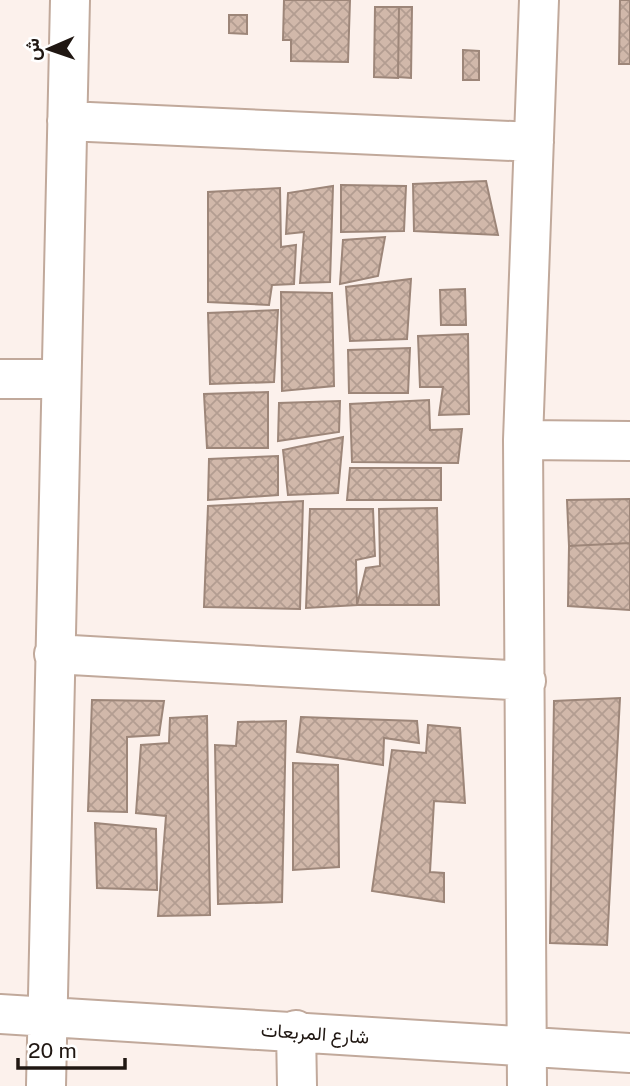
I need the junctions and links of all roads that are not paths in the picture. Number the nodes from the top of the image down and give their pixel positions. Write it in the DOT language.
graph roads {
  1 [pos="70,0"];
  2 [pos="539,0"];
  3 [pos="67,121"];
  4 [pos="534,142"];
  5 [pos="0,379"];
  6 [pos="61,379"];
  7 [pos="523,440"];
  8 [pos="630,441"];
  9 [pos="54,654"];
  10 [pos="526,681"];
  11 [pos="0,1014"];
  12 [pos="45,1016"];
  13 [pos="296,1030"];
  14 [pos="630,1053"];
  15 [pos="527,1068"];
  16 [pos="46,1086"];
  17 [pos="297,1086"];
  1 -- 3 [label="street"];
  2 -- 4 [label="street"];
  3 -- 4 [label="street"];
  3 -- 6 [label="street"];
  4 -- 7 [label="street"];
  5 -- 6 [label="street"];
  6 -- 9 [label="street"];
  7 -- 8 [label="street"];
  7 -- 10 [label="street"];
  9 -- 10 [label="street"];
  9 -- 12 [label="street"];
  10 -- 15 [label="street"];
  11 -- 12 [label="street, شارع المربعات"];
  12 -- 13 [label="street, شارع المربعات"];
  12 -- 16 [label="street"];
  13 -- 15 [label="street, شارع المربعات"];
  13 -- 17 [label="street"];
  14 -- 15 [label="street, شارع المربعات"];
}
